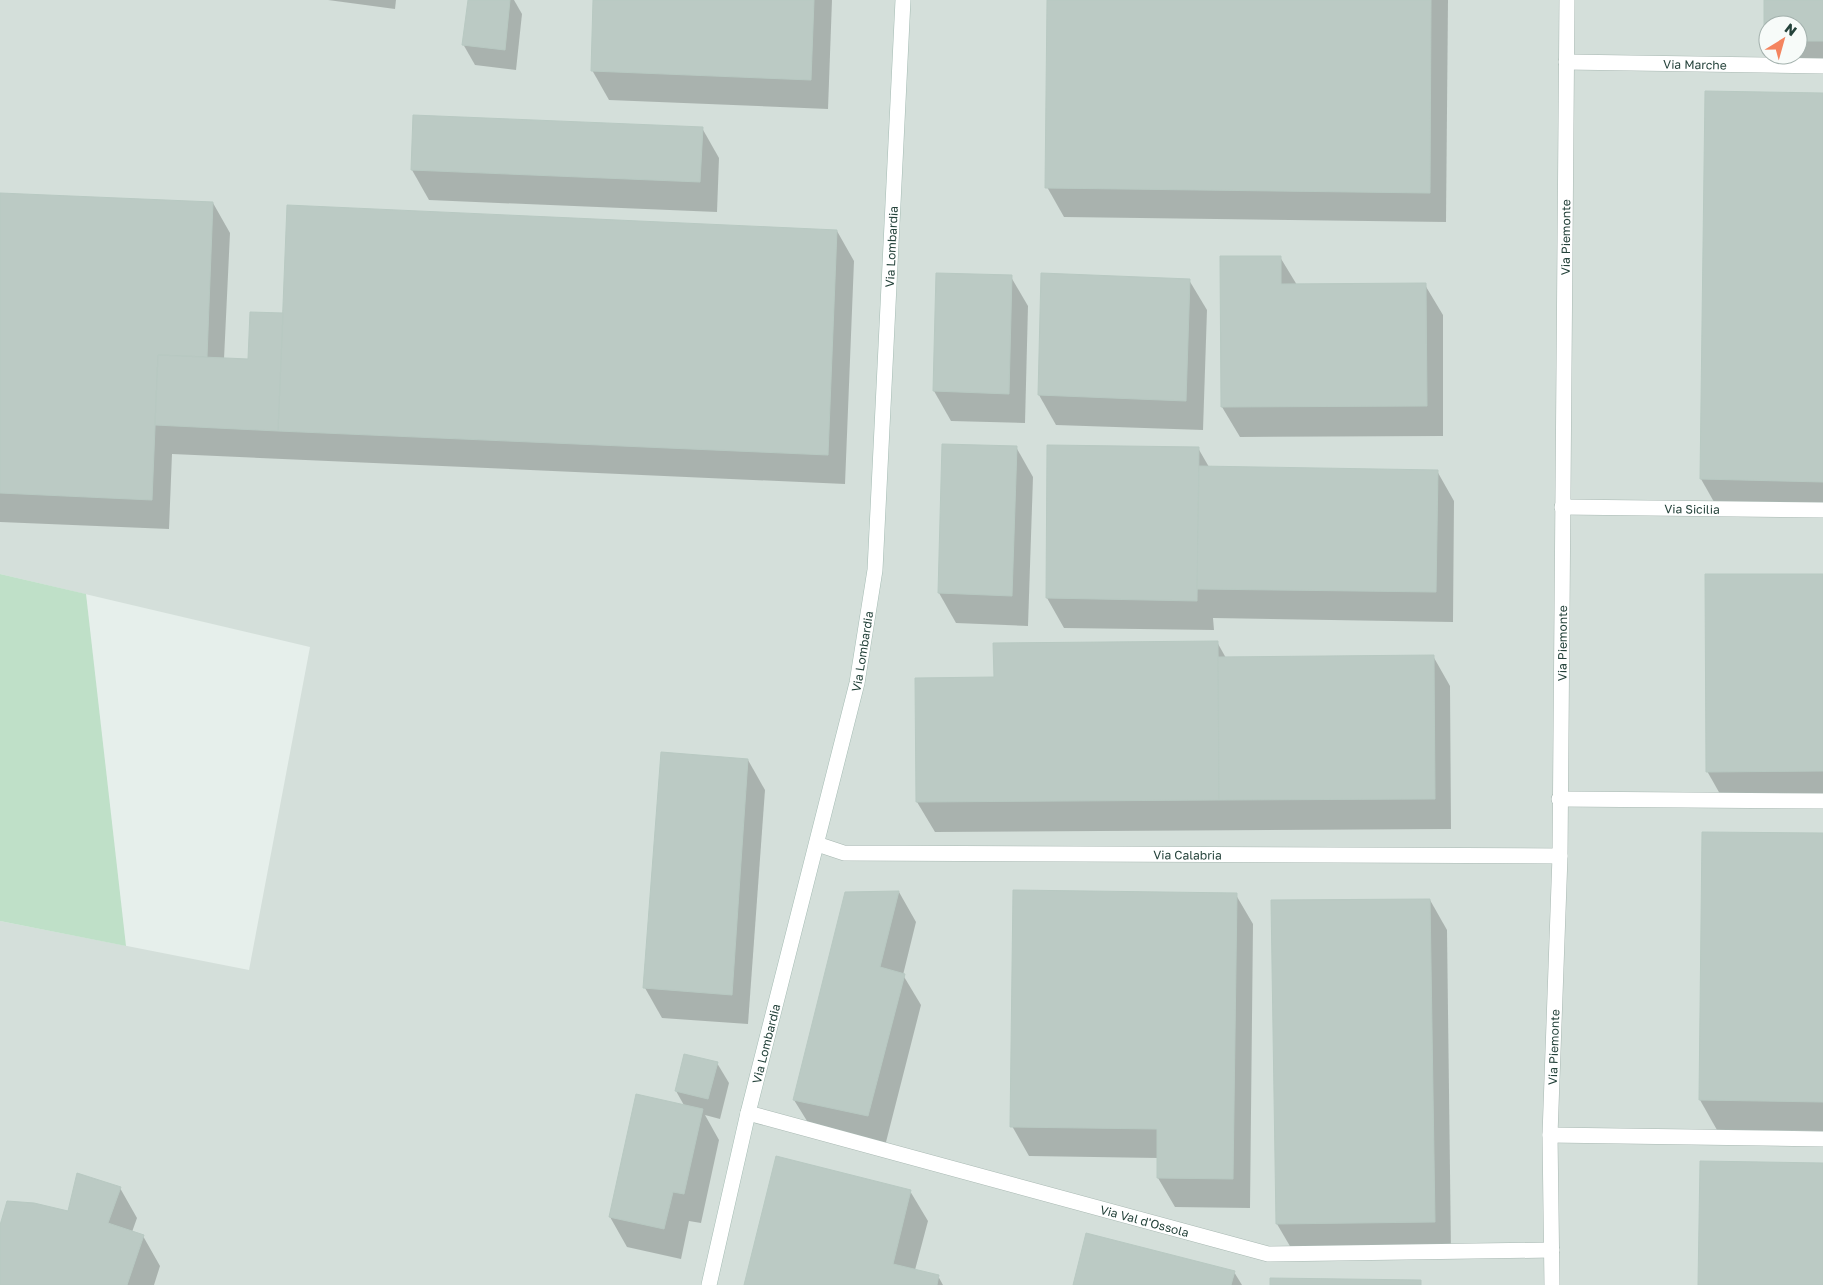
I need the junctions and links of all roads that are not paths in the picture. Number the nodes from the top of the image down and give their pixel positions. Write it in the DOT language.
graph roads {
  1 [pos="903,0"];
  2 [pos="1567,0"];
  3 [pos="1566,62"];
  4 [pos="1823,66"];
  5 [pos="1562,507"];
  6 [pos="1823,510"];
  7 [pos="1560,799"];
  8 [pos="1823,802"];
  9 [pos="817,844"];
  10 [pos="1560,856"];
  11 [pos="748,1113"];
  12 [pos="1550,1135"];
  13 [pos="1823,1139"];
  14 [pos="1552,1250"];
  15 [pos="709,1285"];
  16 [pos="1552,1285"];
  1 -- 9 [label="street, Via Lombardia"];
  2 -- 3 [label="street, Via Piemonte"];
  3 -- 4 [label="street, Via Marche"];
  3 -- 5 [label="street, Via Piemonte"];
  5 -- 6 [label="street, Via Sicilia"];
  5 -- 7 [label="street, Via Piemonte"];
  7 -- 8 [label="street"];
  7 -- 10 [label="street, Via Piemonte"];
  9 -- 10 [label="street, Via Calabria"];
  9 -- 11 [label="street, Via Lombardia"];
  10 -- 12 [label="street, Via Piemonte"];
  11 -- 14 [label="street, Via Val d'Ossola"];
  11 -- 15 [label="street, Via Lombardia"];
  12 -- 13 [label="street"];
  12 -- 14 [label="street, Via Piemonte"];
  14 -- 16 [label="street, Via Piemonte"];
}
